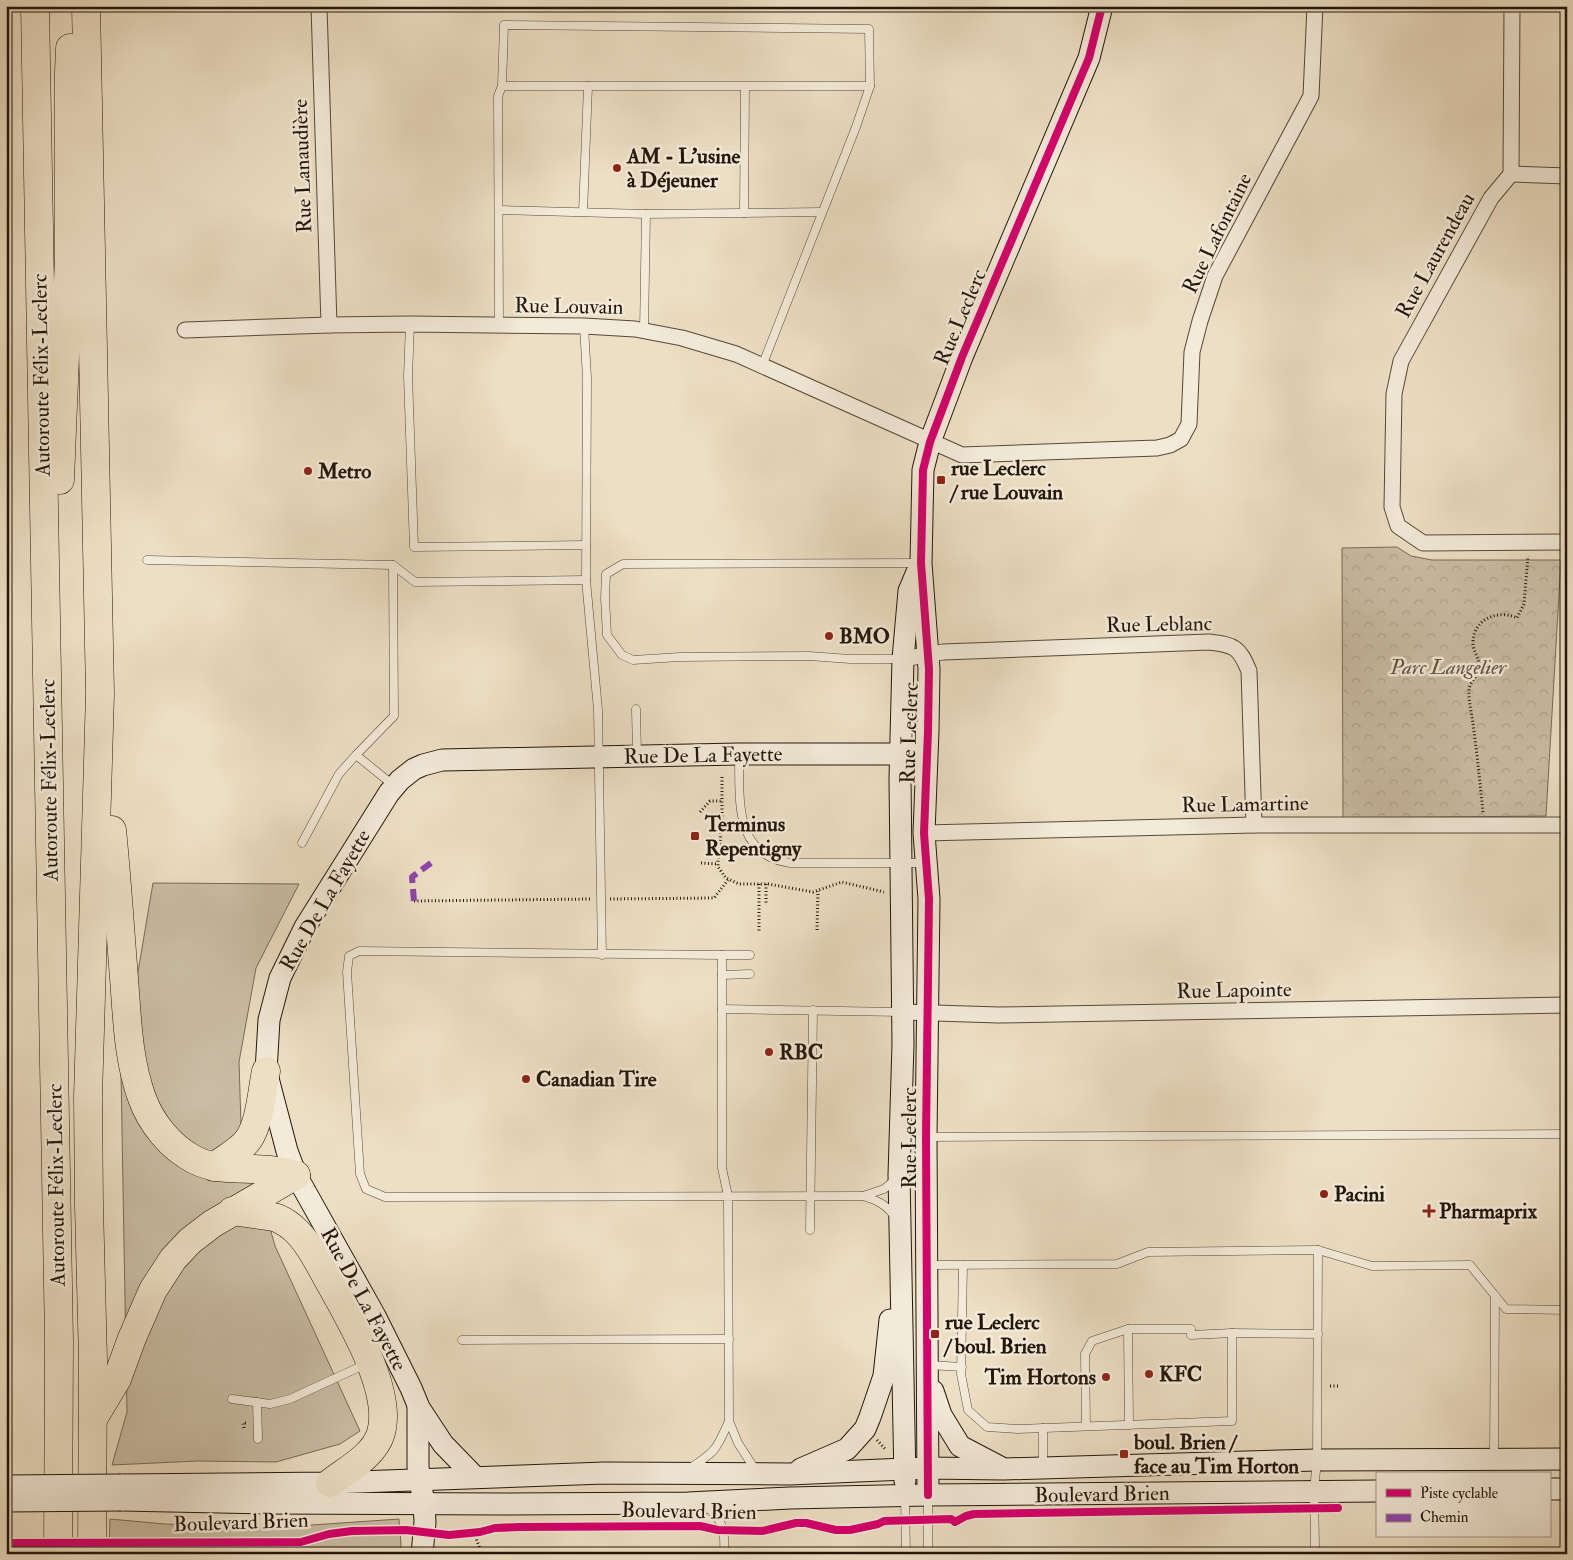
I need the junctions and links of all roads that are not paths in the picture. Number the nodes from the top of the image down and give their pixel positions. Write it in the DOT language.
graph roads {
  1 [pos="35,6"];
  2 [pos="73,6"];
  3 [pos="86,6"];
  4 [pos="319,6"];
  5 [pos="1102,6"];
  6 [pos="1315,6"];
  7 [pos="1512,6"];
  8 [pos="502,86"];
  9 [pos="588,86"];
  10 [pos="870,86"];
  11 [pos="745,87"];
  12 [pos="1511,174"];
  13 [pos="1567,176"];
  14 [pos="499,210"];
  15 [pos="584,212"];
  16 [pos="822,212"];
  17 [pos="744,213"];
  18 [pos="646,214"];
  19 [pos="410,324"];
  20 [pos="329,325"];
  21 [pos="499,326"];
  22 [pos="584,326"];
  23 [pos="185,330"];
  24 [pos="644,330"];
  25 [pos="762,366"];
  26 [pos="930,442"];
  27 [pos="1567,542"];
  28 [pos="586,545"];
  29 [pos="147,560"];
  30 [pos="921,563"];
  31 [pos="393,565"];
  32 [pos="586,580"];
  33 [pos="928,654"];
  34 [pos="903,659"];
  35 [pos="100,694"];
  36 [pos="636,709"];
  37 [pos="731,754"];
  38 [pos="900,754"];
  39 [pos="926,754"];
  40 [pos="356,755"];
  41 [pos="600,756"];
  42 [pos="637,756"];
  43 [pos="394,786"];
  44 [pos="49,793"];
  45 [pos="1254,825"];
  46 [pos="1567,825"];
  47 [pos="924,833"];
  48 [pos="302,843"];
  49 [pos="900,863"];
  50 [pos="926,863"];
  51 [pos="602,955"];
  52 [pos="722,955"];
  53 [pos="750,955"];
  54 [pos="722,974"];
  55 [pos="750,974"];
  56 [pos="1567,1005"];
  57 [pos="722,1009"];
  58 [pos="813,1010"];
  59 [pos="902,1012"];
  60 [pos="928,1013"];
  61 [pos="266,1071"];
  62 [pos="1567,1134"];
  63 [pos="926,1138"];
  64 [pos="214,1167"];
  65 [pos="296,1175"];
  66 [pos="899,1176"];
  67 [pos="728,1196"];
  68 [pos="811,1196"];
  69 [pos="863,1196"];
  70 [pos="232,1211"];
  71 [pos="900,1223"];
  72 [pos="810,1230"];
  73 [pos="1318,1250"];
  74 [pos="926,1265"];
  75 [pos="963,1265"];
  76 [pos="900,1268"];
  77 [pos="1495,1296"];
  78 [pos="1567,1310"];
  79 [pos="1128,1330"];
  80 [pos="1232,1333"];
  81 [pos="1318,1334"];
  82 [pos="729,1339"];
  83 [pos="462,1340"];
  84 [pos="370,1363"];
  85 [pos="927,1364"];
  86 [pos="962,1367"];
  87 [pos="232,1399"];
  88 [pos="257,1402"];
  89 [pos="418,1406"];
  90 [pos="93,1419"];
  91 [pos="729,1421"];
  92 [pos="1129,1425"];
  93 [pos="1086,1426"];
  94 [pos="1043,1428"];
  95 [pos="258,1439"];
  96 [pos="1567,1459"];
  97 [pos="1317,1460"];
  98 [pos="1494,1460"];
  99 [pos="928,1468"];
  100 [pos="1043,1468"];
  101 [pos="905,1469"];
  102 [pos="1004,1469"];
  103 [pos="684,1473"];
  104 [pos="758,1473"];
  105 [pos="789,1474"];
  106 [pos="475,1477"];
  107 [pos="420,1480"];
  108 [pos="330,1483"];
  109 [pos="6,1486"];
  110 [pos="1550,1489"];
  111 [pos="1567,1489"];
  112 [pos="1314,1491"];
  113 [pos="1376,1491"];
  114 [pos="121,1493"];
  115 [pos="928,1495"];
  116 [pos="905,1496"];
  117 [pos="6,1501"];
  118 [pos="688,1503"];
  119 [pos="424,1504"];
  120 [pos="58,1554"];
  121 [pos="92,1554"];
  122 [pos="422,1554"];
  123 [pos="724,1554"];
  124 [pos="906,1554"];
  125 [pos="928,1554"];
  126 [pos="1313,1554"];
  1 -- 44 [label="highway, Autoroute Félix-Leclerc"];
  2 -- 44 [label="highway"];
  3 -- 35 [label="highway"];
  4 -- 20 [label="street, Rue Lanaudière"];
  5 -- 26 [label="street, Rue Leclerc"];
  6 -- 26 [label="street, Rue Lafontaine"];
  7 -- 12 [label="street"];
  8 -- 9 [label="lane"];
  8 -- 10 [label="lane"];
  8 -- 14 [label="lane"];
  9 -- 11 [label="lane"];
  9 -- 15 [label="lane"];
  10 -- 11 [label="lane"];
  10 -- 16 [label="lane"];
  11 -- 17 [label="lane"];
  12 -- 13 [label="street"];
  12 -- 27 [label="street, Rue Laurendeau"];
  14 -- 15 [label="lane"];
  14 -- 21 [label="lane"];
  15 -- 18 [label="lane"];
  16 -- 17 [label="lane"];
  16 -- 25 [label="lane"];
  17 -- 18 [label="lane"];
  18 -- 24 [label="lane"];
  19 -- 20 [label="street, Rue Louvain"];
  19 -- 21 [label="street, Rue Louvain"];
  19 -- 28 [label="lane"];
  20 -- 23 [label="street, Rue Louvain"];
  21 -- 22 [label="street, Rue Louvain"];
  22 -- 24 [label="street, Rue Louvain"];
  22 -- 28 [label="lane"];
  24 -- 25 [label="street, Rue Louvain"];
  25 -- 26 [label="street, Rue Louvain"];
  26 -- 30 [label="street, Rue Leclerc"];
  28 -- 32 [label="lane"];
  29 -- 31 [label="lane"];
  30 -- 33 [label="street, Rue Leclerc"];
  30 -- 34 [label="street, Rue Leclerc"];
  30 -- 34 [label="lane"];
  31 -- 32 [label="lane"];
  31 -- 40 [label="lane"];
  32 -- 41 [label="lane"];
  33 -- 34 [label="street, Rue Leblanc"];
  33 -- 39 [label="street, Rue Leclerc"];
  33 -- 45 [label="street, Rue Leblanc"];
  34 -- 38 [label="street, Rue Leclerc"];
  35 -- 64 [label="highway"];
  35 -- 90 [label="highway"];
  36 -- 42 [label="lane"];
  37 -- 38 [label="street, Rue De La Fayette"];
  37 -- 42 [label="street, Rue De La Fayette"];
  37 -- 49 [label="lane"];
  38 -- 39 [label="street, Rue De La Fayette"];
  38 -- 49 [label="street, Rue Leclerc"];
  39 -- 47 [label="street, Rue Leclerc"];
  40 -- 43 [label="lane"];
  40 -- 48 [label="lane"];
  41 -- 42 [label="street, Rue De La Fayette"];
  41 -- 43 [label="street, Rue De La Fayette"];
  41 -- 51 [label="lane"];
  43 -- 61 [label="street, Rue De La Fayette"];
  44 -- 120 [label="highway, Autoroute Félix-Leclerc"];
  45 -- 46 [label="street, Rue Lamartine"];
  45 -- 47 [label="street, Rue Lamartine"];
  47 -- 50 [label="street, Rue Leclerc"];
  49 -- 50 [label="lane"];
  49 -- 59 [label="street, Rue Leclerc"];
  50 -- 60 [label="street, Rue Leclerc"];
  51 -- 52 [label="lane"];
  51 -- 67 [label="lane"];
  52 -- 53 [label="lane"];
  52 -- 54 [label="lane"];
  54 -- 55 [label="lane"];
  54 -- 57 [label="lane"];
  56 -- 60 [label="street, Rue Lapointe"];
  57 -- 58 [label="lane"];
  57 -- 67 [label="lane"];
  58 -- 59 [label="lane"];
  58 -- 68 [label="lane"];
  59 -- 60 [label="street, Rue Lapointe"];
  59 -- 66 [label="street, Rue Leclerc"];
  60 -- 63 [label="street, Rue Leclerc"];
  61 -- 64 [label="highway"];
  61 -- 65 [label="street, Rue De La Fayette"];
  62 -- 63 [label="lane"];
  63 -- 74 [label="street, Rue Leclerc"];
  64 -- 65 [label="highway"];
  65 -- 70 [label="highway"];
  65 -- 89 [label="street, Rue De La Fayette"];
  66 -- 69 [label="lane"];
  66 -- 71 [label="street, Rue Leclerc"];
  67 -- 68 [label="lane"];
  67 -- 82 [label="lane"];
  68 -- 69 [label="lane"];
  68 -- 72 [label="lane"];
  69 -- 71 [label="lane"];
  70 -- 84 [label="highway"];
  70 -- 90 [label="highway"];
  71 -- 76 [label="street, Rue Leclerc"];
  73 -- 75 [label="lane"];
  73 -- 77 [label="lane"];
  73 -- 81 [label="lane"];
  74 -- 75 [label="lane"];
  74 -- 85 [label="street, Rue Leclerc"];
  75 -- 86 [label="lane"];
  76 -- 101 [label="street, Rue Leclerc"];
  76 -- 105 [label="street"];
  77 -- 78 [label="lane"];
  77 -- 98 [label="lane"];
  79 -- 80 [label="lane"];
  79 -- 92 [label="lane"];
  79 -- 93 [label="lane"];
  80 -- 81 [label="lane"];
  80 -- 92 [label="lane"];
  81 -- 97 [label="lane"];
  82 -- 83 [label="lane"];
  82 -- 91 [label="lane"];
  84 -- 88 [label="lane"];
  84 -- 108 [label="highway"];
  85 -- 86 [label="lane"];
  85 -- 99 [label="street, Rue Leclerc"];
  85 -- 102 [label="street"];
  86 -- 94 [label="lane"];
  87 -- 88 [label="lane"];
  88 -- 95 [label="lane"];
  89 -- 106 [label="street"];
  89 -- 107 [label="street, Rue De La Fayette"];
  90 -- 121 [label="highway"];
  91 -- 103 [label="lane"];
  91 -- 104 [label="lane"];
  92 -- 93 [label="lane"];
  93 -- 94 [label="lane"];
  94 -- 100 [label="lane"];
  96 -- 98 [label="street, Boulevard Brien"];
  97 -- 98 [label="street, Boulevard Brien"];
  97 -- 100 [label="street, Boulevard Brien"];
  97 -- 112 [label="lane"];
  99 -- 101 [label="street, Boulevard Brien"];
  99 -- 102 [label="street, Boulevard Brien"];
  99 -- 115 [label="street, Rue Leclerc"];
  100 -- 102 [label="street, Boulevard Brien"];
  101 -- 105 [label="street, Boulevard Brien"];
  101 -- 116 [label="street, Rue Leclerc"];
  103 -- 104 [label="street, Boulevard Brien"];
  103 -- 106 [label="street, Boulevard Brien"];
  104 -- 105 [label="street, Boulevard Brien"];
  106 -- 107 [label="street, Boulevard Brien"];
  107 -- 108 [label="street, Boulevard Brien"];
  107 -- 119 [label="street, Rue De La Fayette"];
  108 -- 114 [label="street, Boulevard Brien"];
  109 -- 114 [label="street, Boulevard Brien, bridge"];
  110 -- 111 [label="street"];
  112 -- 113 [label="street, Boulevard Brien"];
  112 -- 115 [label="street, Boulevard Brien"];
  112 -- 126 [label="lane"];
  114 -- 117 [label="street, Boulevard Brien, bridge"];
  114 -- 119 [label="street, Boulevard Brien"];
  115 -- 116 [label="street, Boulevard Brien"];
  115 -- 125 [label="lane"];
  116 -- 118 [label="street, Boulevard Brien"];
  116 -- 124 [label="lane"];
  118 -- 119 [label="street, Boulevard Brien"];
  118 -- 123 [label="lane"];
  119 -- 122 [label="street, Rue De La Fayette"];
}
